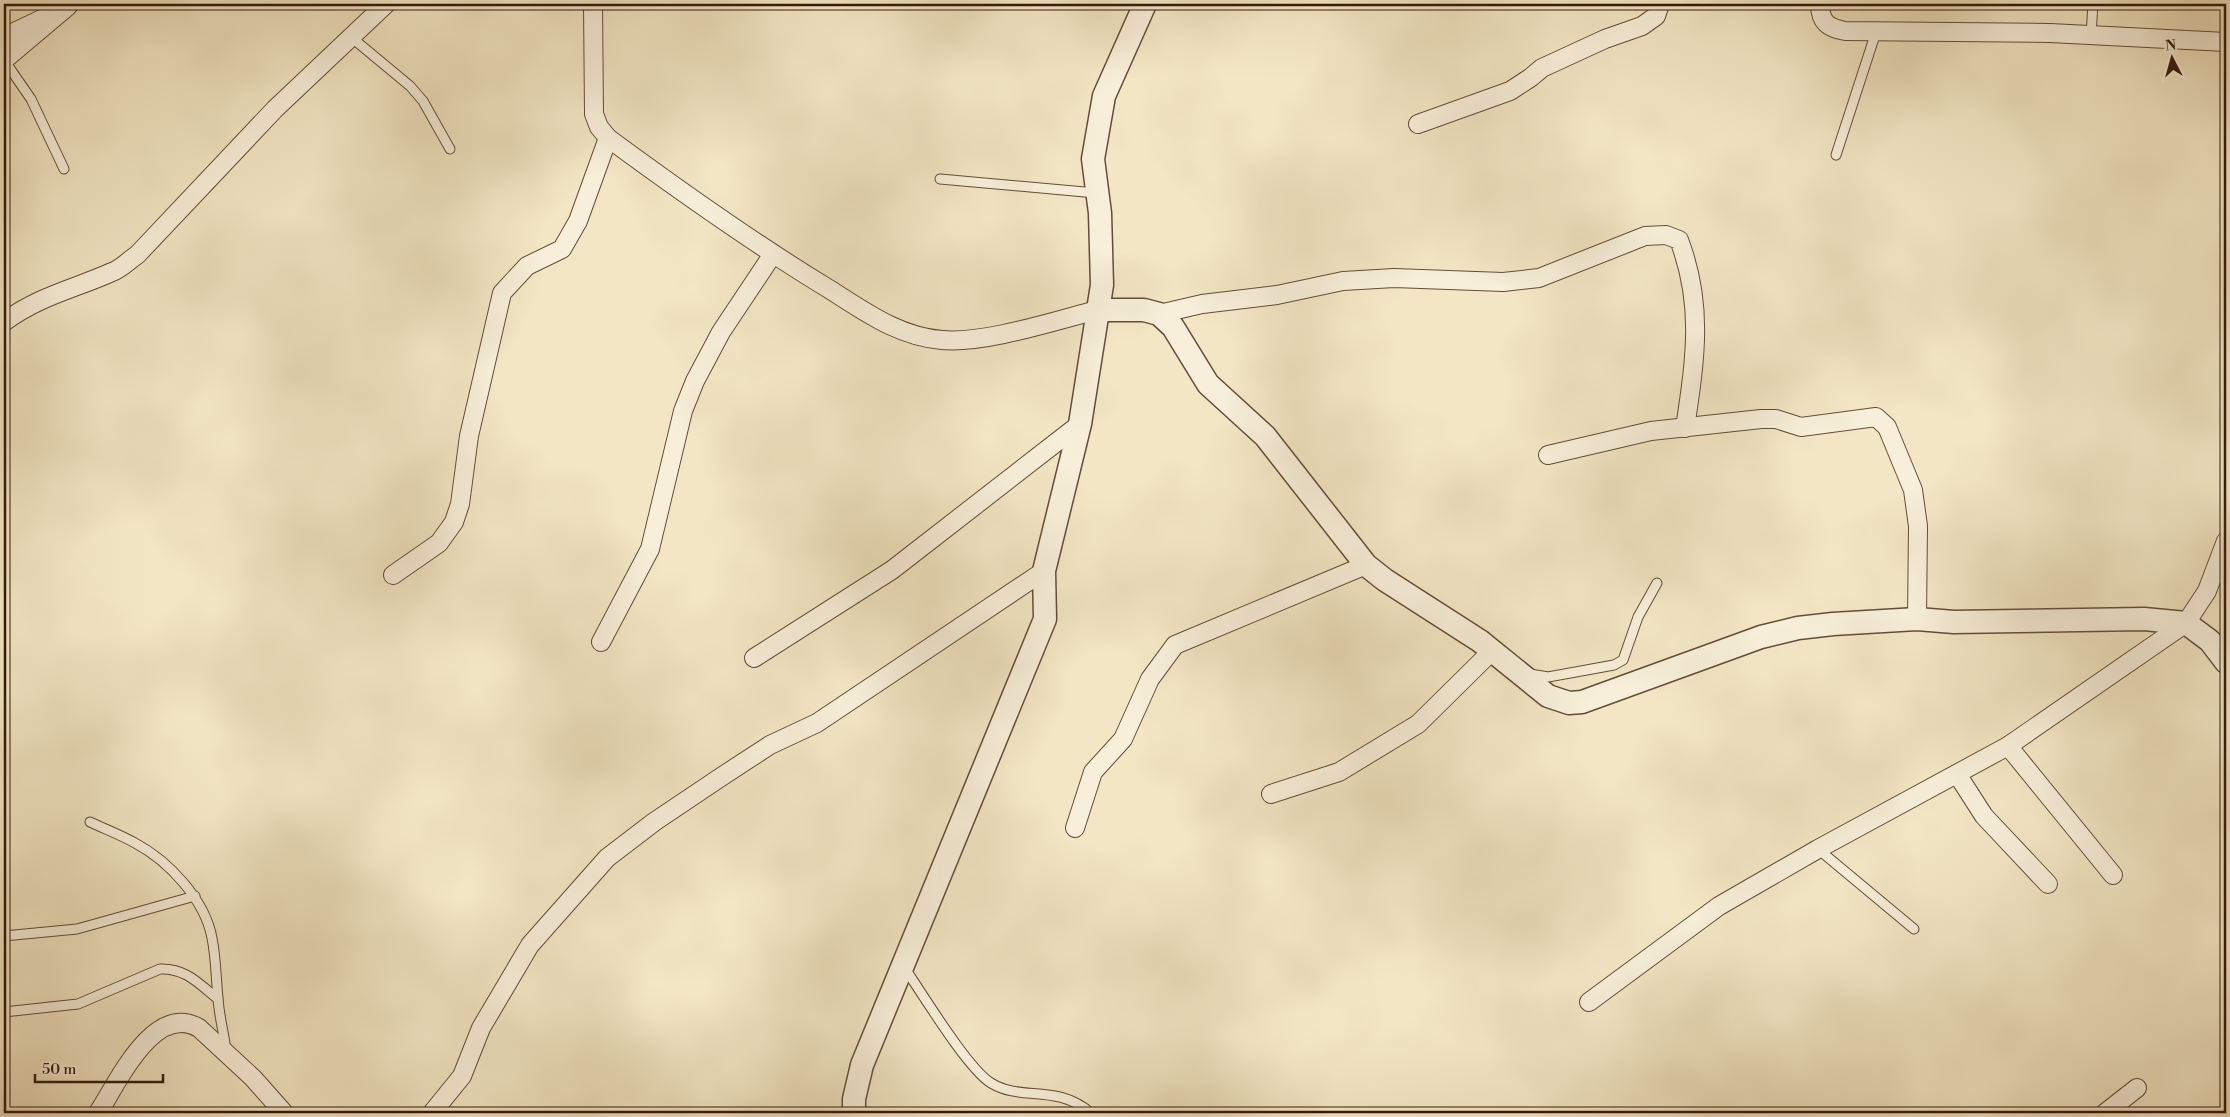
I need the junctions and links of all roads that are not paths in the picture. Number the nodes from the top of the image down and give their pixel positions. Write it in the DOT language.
graph roads {
  1 [pos="386,4"];
  2 [pos="593,4"];
  3 [pos="1144,4"];
  4 [pos="1660,4"];
  5 [pos="1820,4"];
  6 [pos="2093,4"];
  7 [pos="70,5"];
  8 [pos="1876,32"];
  9 [pos="2091,35"];
  10 [pos="4,37"];
  11 [pos="351,37"];
  12 [pos="2226,42"];
  13 [pos="4,60"];
  14 [pos="1418,124"];
  15 [pos="608,138"];
  16 [pos="450,150"];
  17 [pos="1836,155"];
  18 [pos="64,169"];
  19 [pos="940,179"];
  20 [pos="1097,193"];
  21 [pos="773,254"];
  22 [pos="1097,310"];
  23 [pos="1159,314"];
  24 [pos="4,322"];
  25 [pos="1080,424"];
  26 [pos="1685,428"];
  27 [pos="1548,455"];
  28 [pos="2226,540"];
  29 [pos="1366,565"];
  30 [pos="1044,571"];
  31 [pos="393,575"];
  32 [pos="1657,582"];
  33 [pos="1917,619"];
  34 [pos="2186,623"];
  35 [pos="601,642"];
  36 [pos="1492,651"];
  37 [pos="754,658"];
  38 [pos="2226,662"];
  39 [pos="1518,672"];
  40 [pos="2008,746"];
  41 [pos="1956,774"];
  42 [pos="1270,794"];
  43 [pos="90,822"];
  44 [pos="1075,828"];
  45 [pos="1818,849"];
  46 [pos="2113,875"];
  47 [pos="2048,884"];
  48 [pos="195,896"];
  49 [pos="1914,929"];
  50 [pos="4,936"];
  51 [pos="904,967"];
  52 [pos="218,999"];
  53 [pos="1589,1002"];
  54 [pos="4,1012"];
  55 [pos="226,1053"];
  56 [pos="2137,1088"];
  57 [pos="98,1113"];
  58 [pos="284,1113"];
  59 [pos="432,1113"];
  60 [pos="852,1113"];
  61 [pos="1091,1113"];
  62 [pos="2105,1113"];
  1 -- 11 [label="street"];
  2 -- 15 [label="street"];
  3 -- 20 [label="street"];
  4 -- 14 [label="street"];
  5 -- 8 [label="street"];
  6 -- 9 [label="lane"];
  7 -- 10 [label="street"];
  7 -- 13 [label="street"];
  8 -- 9 [label="street"];
  8 -- 17 [label="lane"];
  9 -- 12 [label="street"];
  11 -- 16 [label="lane"];
  11 -- 24 [label="street"];
  13 -- 18 [label="lane"];
  15 -- 21 [label="street"];
  15 -- 31 [label="street"];
  19 -- 20 [label="lane"];
  20 -- 22 [label="street"];
  21 -- 22 [label="street"];
  21 -- 35 [label="street"];
  22 -- 23 [label="street"];
  22 -- 25 [label="street"];
  23 -- 26 [label="street"];
  23 -- 29 [label="street"];
  25 -- 30 [label="street"];
  25 -- 37 [label="street"];
  26 -- 27 [label="street"];
  26 -- 33 [label="street"];
  28 -- 34 [label="street"];
  29 -- 36 [label="street"];
  29 -- 44 [label="street"];
  30 -- 51 [label="street"];
  30 -- 59 [label="street"];
  32 -- 39 [label="lane"];
  33 -- 34 [label="street"];
  33 -- 39 [label="street"];
  34 -- 38 [label="street"];
  34 -- 40 [label="street"];
  36 -- 39 [label="street"];
  36 -- 42 [label="street"];
  40 -- 41 [label="street"];
  40 -- 46 [label="street"];
  41 -- 45 [label="street"];
  41 -- 47 [label="street"];
  43 -- 48 [label="lane"];
  45 -- 49 [label="lane"];
  45 -- 53 [label="street"];
  48 -- 50 [label="lane"];
  48 -- 52 [label="lane"];
  51 -- 60 [label="street"];
  51 -- 61 [label="lane"];
  52 -- 54 [label="lane"];
  52 -- 55 [label="lane"];
  55 -- 57 [label="street"];
  55 -- 58 [label="street"];
  56 -- 62 [label="street"];
}
